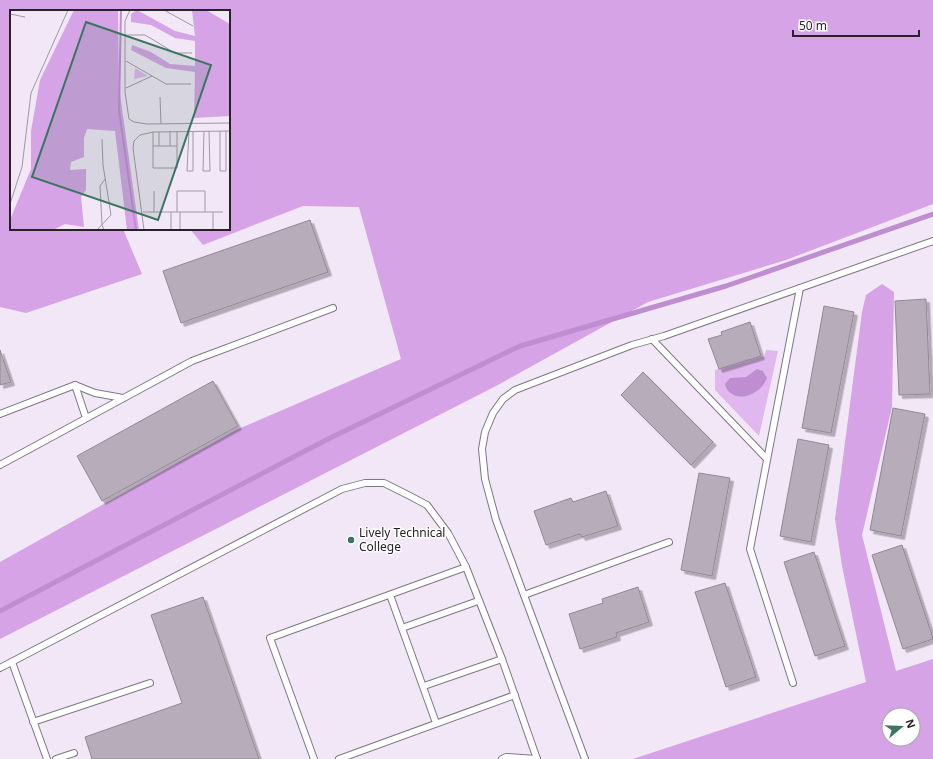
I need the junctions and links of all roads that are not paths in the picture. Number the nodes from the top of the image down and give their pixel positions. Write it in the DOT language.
graph roads {
  1 [pos="933,241"];
  2 [pos="800,288"];
  3 [pos="333,308"];
  4 [pos="652,339"];
  5 [pos="74,385"];
  6 [pos="123,398"];
  7 [pos="0,414"];
  8 [pos="86,418"];
  9 [pos="767,459"];
  10 [pos="0,465"];
  11 [pos="669,542"];
  12 [pos="466,568"];
  13 [pos="390,595"];
  14 [pos="524,595"];
  15 [pos="478,601"];
  16 [pos="402,628"];
  17 [pos="502,659"];
  18 [pos="12,662"];
  19 [pos="0,668"];
  20 [pos="150,683"];
  21 [pos="793,683"];
  22 [pos="424,686"];
  23 [pos="515,694"];
  24 [pos="33,722"];
  25 [pos="436,723"];
  26 [pos="74,753"];
  27 [pos="46,758"];
  28 [pos="39,759"];
  29 [pos="56,759"];
  30 [pos="314,759"];
  31 [pos="339,759"];
  32 [pos="502,759"];
  33 [pos="537,759"];
  34 [pos="585,759"];
  1 -- 2 [label="lane"];
  2 -- 4 [label="lane"];
  2 -- 9 [label="lane"];
  3 -- 6 [label="lane"];
  4 -- 9 [label="lane"];
  4 -- 14 [label="lane"];
  5 -- 6 [label="lane"];
  5 -- 7 [label="lane"];
  5 -- 8 [label="lane"];
  6 -- 8 [label="lane"];
  8 -- 10 [label="lane"];
  9 -- 21 [label="lane"];
  11 -- 14 [label="lane"];
  12 -- 13 [label="lane"];
  12 -- 15 [label="lane"];
  12 -- 18 [label="lane"];
  13 -- 16 [label="lane"];
  13 -- 30 [label="lane"];
  14 -- 34 [label="lane"];
  15 -- 16 [label="lane"];
  15 -- 17 [label="lane"];
  16 -- 22 [label="lane"];
  17 -- 22 [label="lane"];
  17 -- 23 [label="lane"];
  18 -- 19 [label="lane"];
  18 -- 24 [label="lane"];
  20 -- 24 [label="lane"];
  22 -- 25 [label="lane"];
  23 -- 25 [label="lane"];
  23 -- 33 [label="lane"];
  24 -- 27 [label="lane"];
  25 -- 31 [label="lane"];
  26 -- 29 [label="lane"];
  27 -- 28 [label="lane"];
  32 -- 33 [label="lane"];
}
